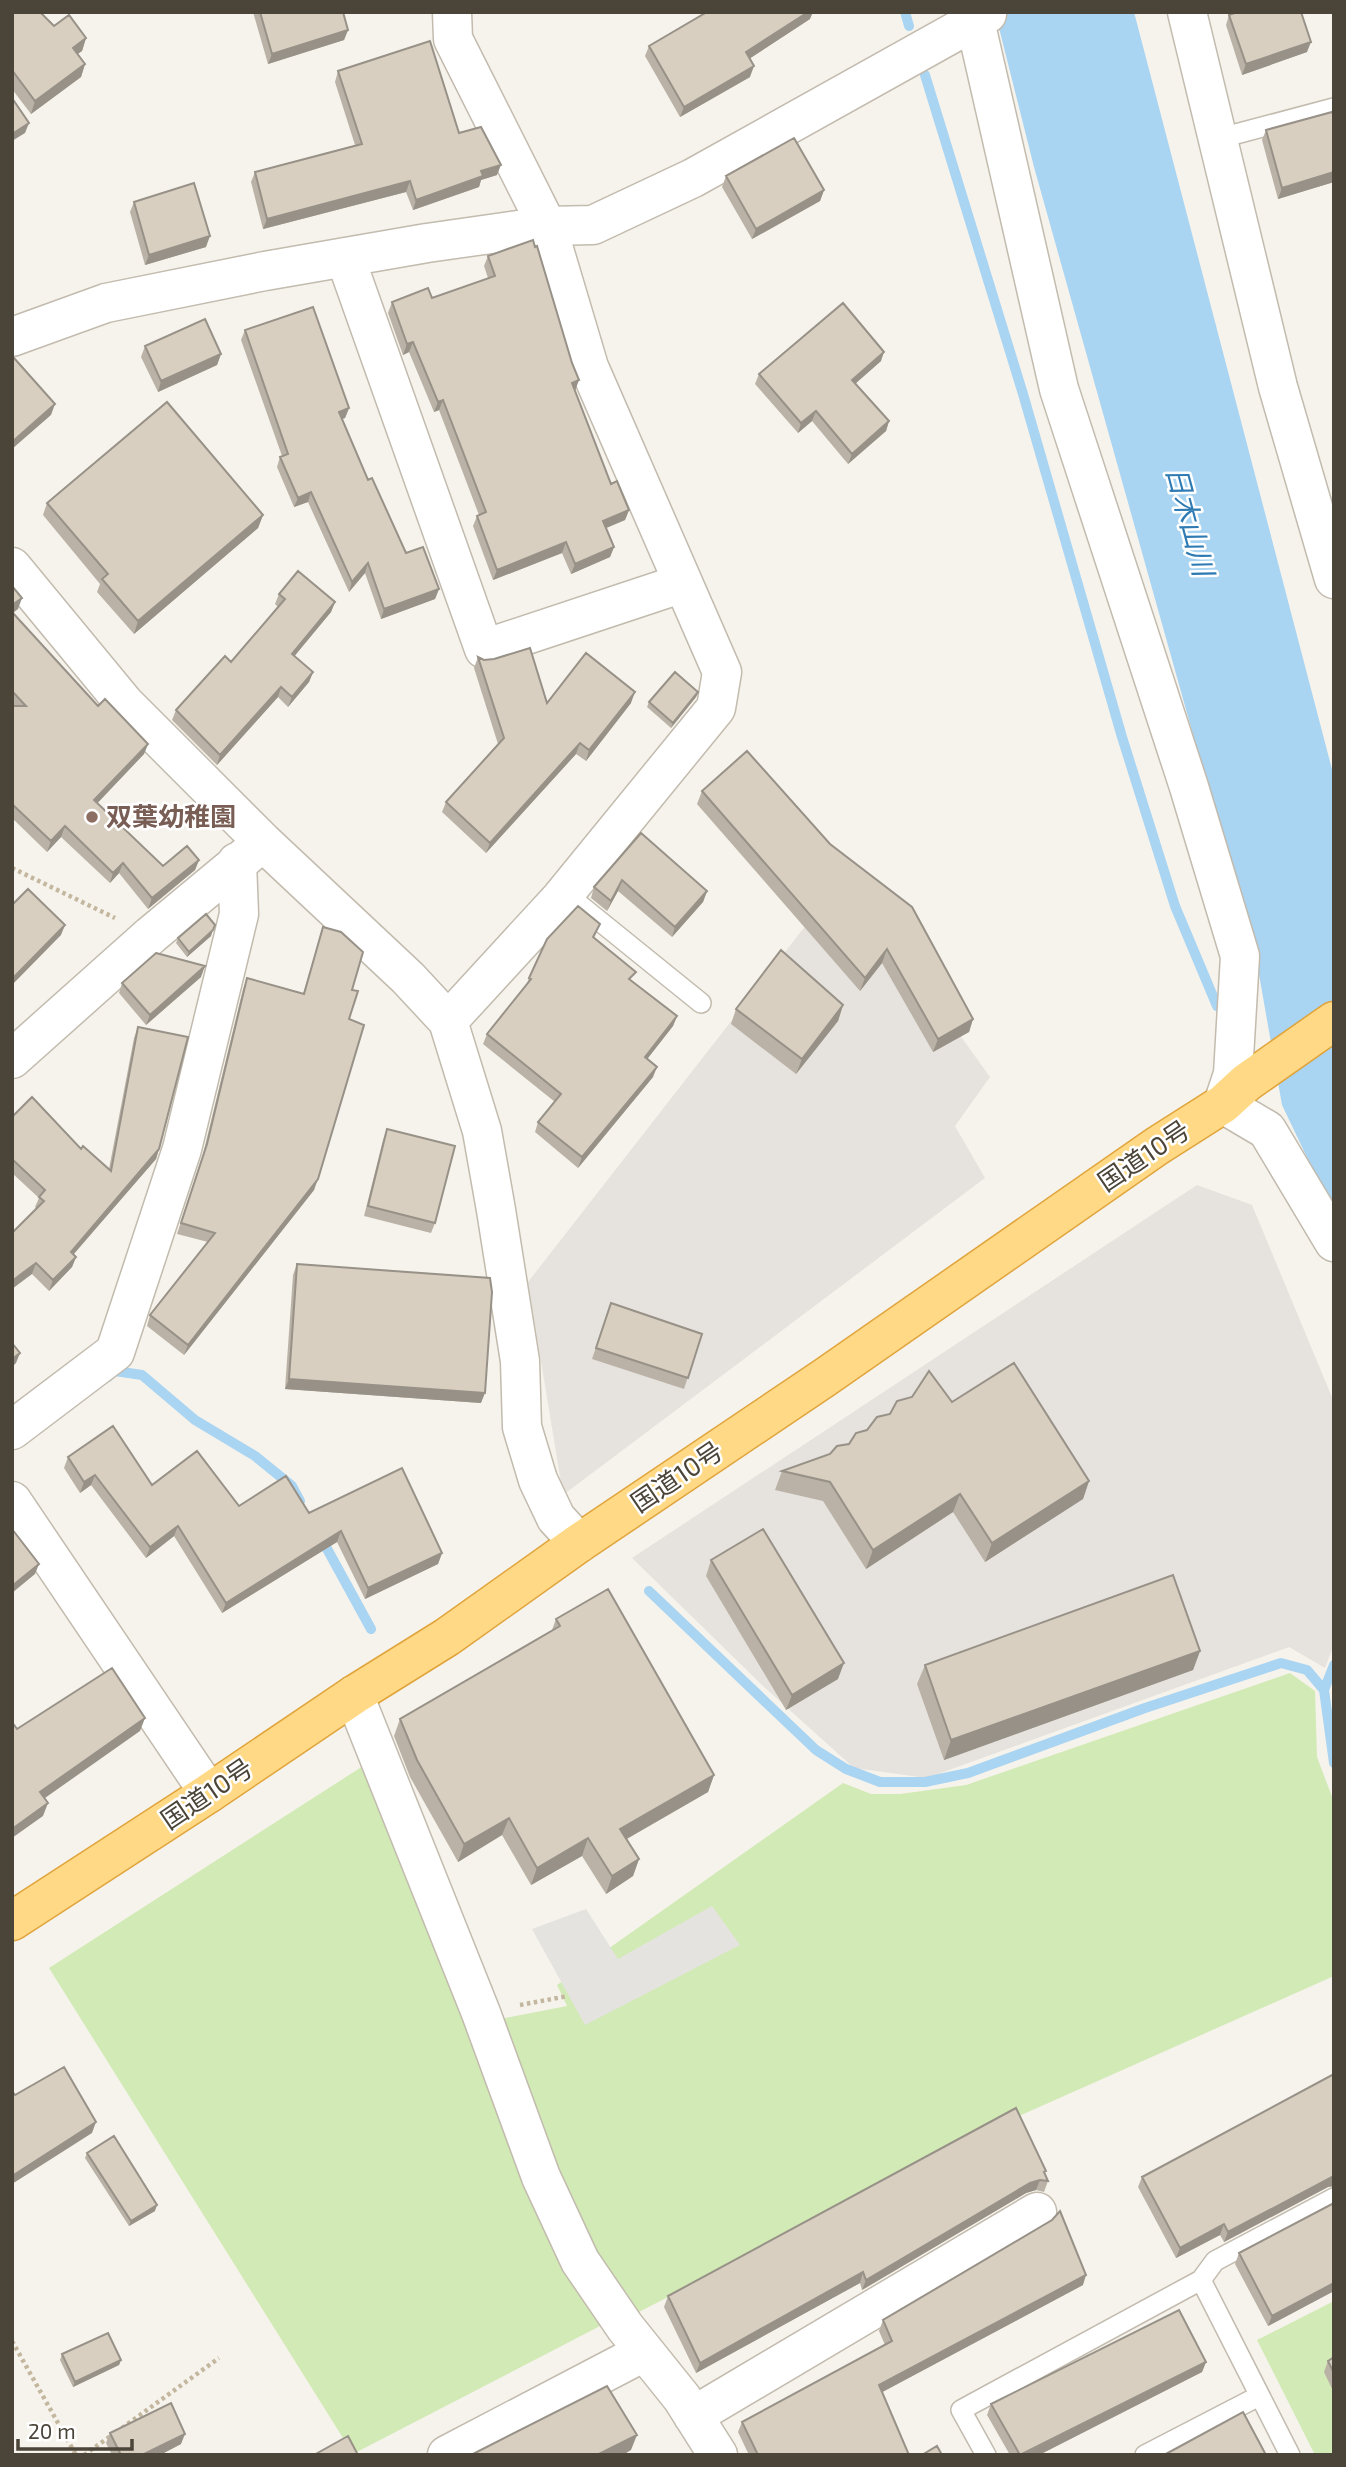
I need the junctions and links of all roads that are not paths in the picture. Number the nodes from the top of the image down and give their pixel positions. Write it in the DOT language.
graph roads {
  1 [pos="452,12"];
  2 [pos="1187,12"];
  3 [pos="978,15"];
  4 [pos="1334,107"];
  5 [pos="1217,139"];
  6 [pos="547,226"];
  7 [pos="345,257"];
  8 [pos="12,337"];
  9 [pos="12,567"];
  10 [pos="1334,579"];
  11 [pos="682,583"];
  12 [pos="250,852"];
  13 [pos="565,893"];
  14 [pos="701,1003"];
  15 [pos="448,1021"];
  16 [pos="1334,1021"];
  17 [pos="12,1059"];
  18 [pos="1235,1093"];
  19 [pos="1334,1242"];
  20 [pos="12,1430"];
  21 [pos="12,1500"];
  22 [pos="579,1543"];
  23 [pos="355,1695"];
  24 [pos="209,1793"];
  25 [pos="12,1921"];
  26 [pos="1334,2198"];
  27 [pos="1037,2212"];
  28 [pos="1201,2280"];
  29 [pos="644,2352"];
  30 [pos="1259,2396"];
  31 [pos="694,2416"];
  32 [pos="447,2455"];
  33 [pos="718,2455"];
  34 [pos="986,2455"];
  35 [pos="1145,2455"];
  36 [pos="1290,2455"];
  1 -- 6 [label="street"];
  2 -- 5 [label="street"];
  3 -- 6 [label="street"];
  3 -- 18 [label="street"];
  4 -- 5 [label="lane"];
  5 -- 10 [label="street"];
  6 -- 7 [label="street"];
  6 -- 11 [label="street"];
  7 -- 8 [label="street"];
  7 -- 11 [label="street"];
  9 -- 12 [label="street"];
  11 -- 13 [label="street"];
  12 -- 15 [label="street"];
  12 -- 17 [label="street"];
  12 -- 20 [label="street"];
  13 -- 14 [label="lane"];
  13 -- 15 [label="street"];
  15 -- 22 [label="street"];
  16 -- 18 [label="highway, 国道10号"];
  18 -- 19 [label="street"];
  18 -- 22 [label="highway, 国道10号"];
  21 -- 24 [label="street"];
  22 -- 23 [label="highway, 国道10号"];
  23 -- 24 [label="highway, 国道10号"];
  23 -- 29 [label="street"];
  24 -- 25 [label="highway, 国道10号"];
  26 -- 28 [label="lane"];
  27 -- 31 [label="street"];
  28 -- 30 [label="lane"];
  28 -- 34 [label="lane"];
  29 -- 31 [label="street"];
  29 -- 32 [label="street"];
  30 -- 35 [label="lane"];
  30 -- 36 [label="lane"];
  31 -- 33 [label="street"];
}
